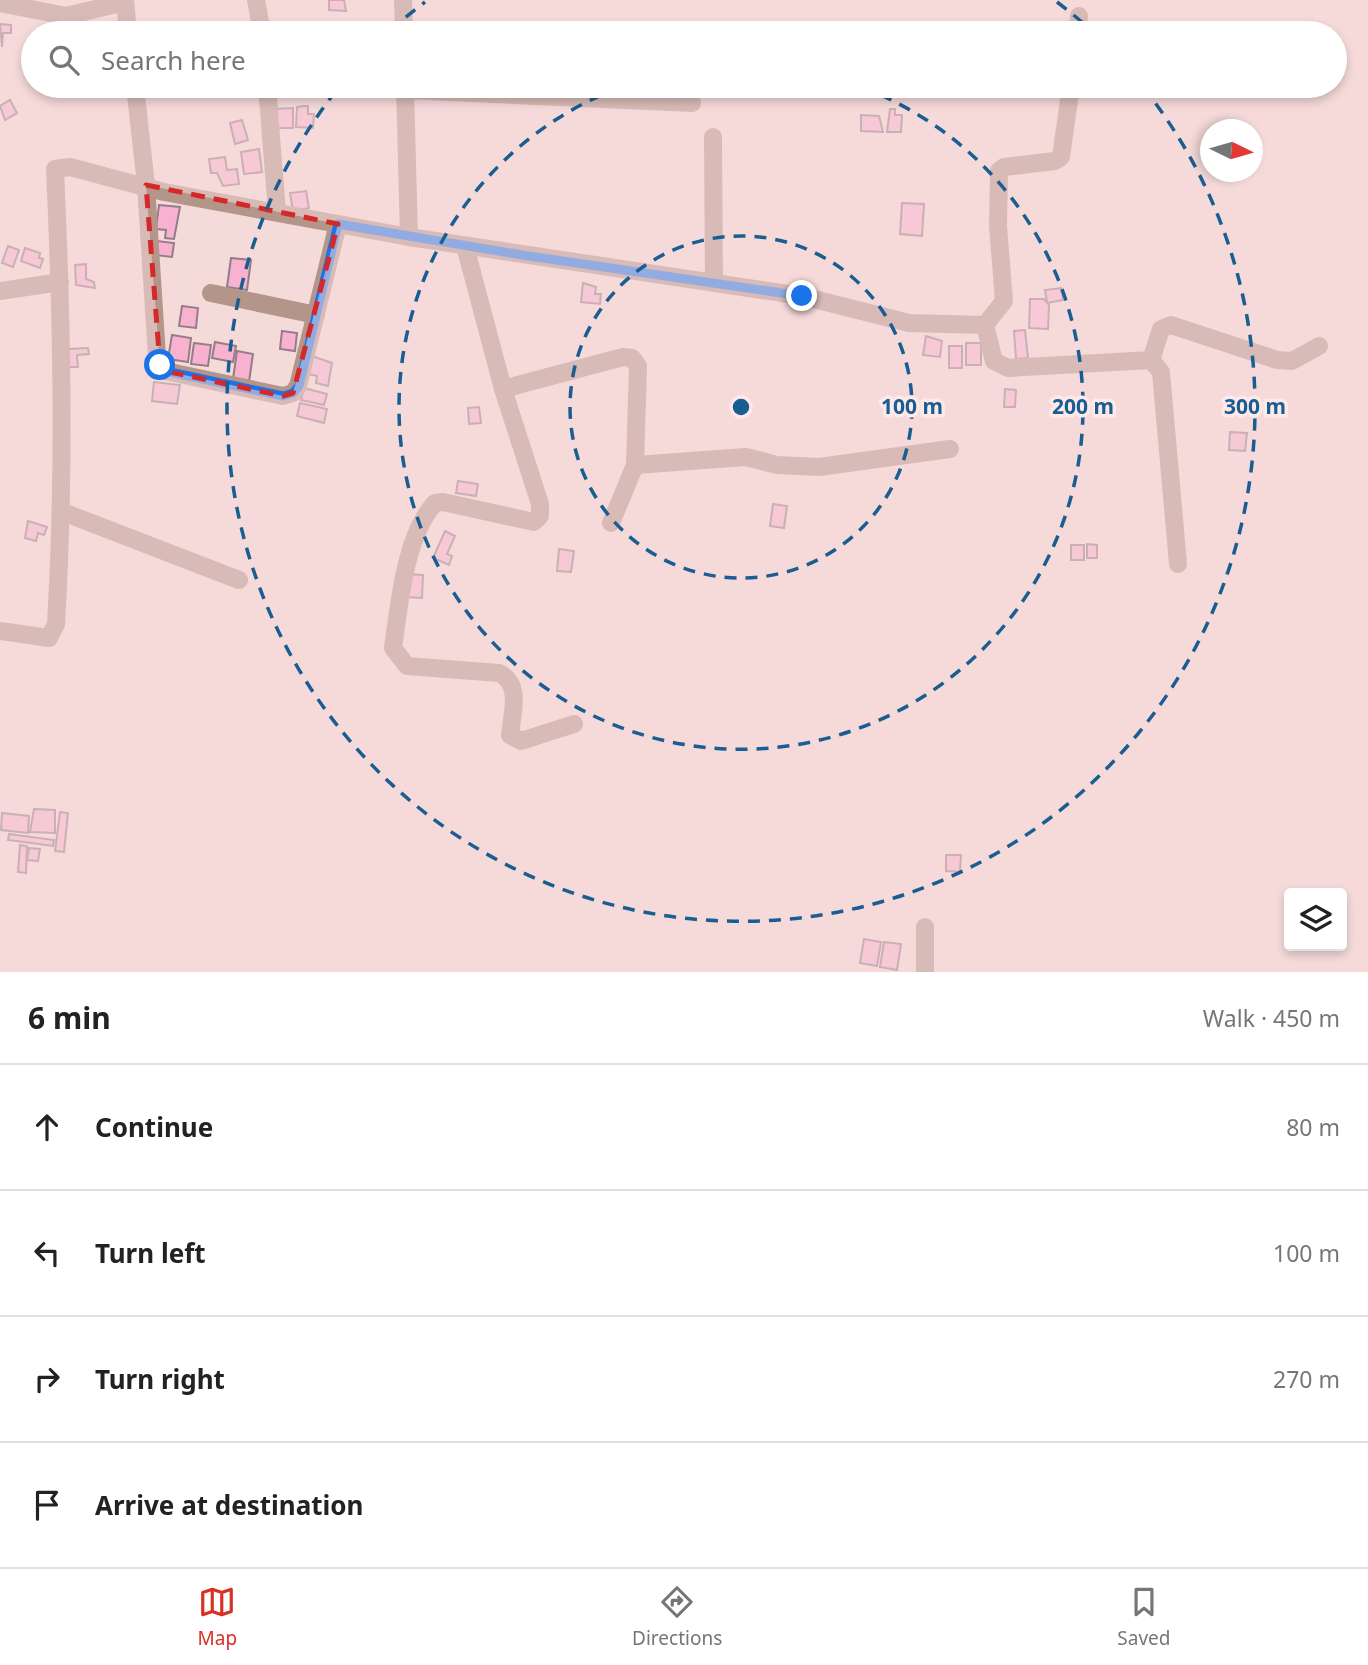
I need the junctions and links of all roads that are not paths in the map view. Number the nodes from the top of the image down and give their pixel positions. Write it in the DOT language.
graph roads {
  1 [pos="256,0"];
  2 [pos="403,0"];
  3 [pos="125,1"];
  4 [pos="0,3"];
  5 [pos="127,21"];
  6 [pos="259,21"];
  7 [pos="404,21"];
  8 [pos="136,98"];
  9 [pos="268,98"];
  10 [pos="405,98"];
  11 [pos="596,98"];
  12 [pos="1069,98"];
  13 [pos="692,103"];
  14 [pos="713,137"];
  15 [pos="146,185"];
  16 [pos="277,212"];
  17 [pos="338,224"];
  18 [pos="409,237"];
  19 [pos="465,246"];
  20 [pos="60,282"];
  21 [pos="714,283"];
  22 [pos="0,290"];
  23 [pos="211,293"];
  24 [pos="316,315"];
  25 [pos="985,325"];
  26 [pos="1319,346"];
  27 [pos="1151,360"];
  28 [pos="503,389"];
  29 [pos="950,449"];
  30 [pos="635,465"];
  31 [pos="63,512"];
  32 [pos="611,523"];
  33 [pos="1178,564"];
  34 [pos="239,580"];
  35 [pos="0,631"];
  36 [pos="575,724"];
  37 [pos="925,927"];
  38 [pos="925,972"];
  1 -- 6 [label="street"];
  2 -- 7 [label="street"];
  3 -- 4 [label="street"];
  3 -- 5 [label="street"];
  8 -- 15 [label="street"];
  9 -- 16 [label="street"];
  10 -- 18 [label="street"];
  11 -- 13 [label="street"];
  12 -- 25 [label="street"];
  14 -- 21 [label="street"];
  15 -- 16 [label="street"];
  15 -- 20 [label="street"];
  15 -- 24 [label="street"];
  16 -- 17 [label="street"];
  17 -- 18 [label="street"];
  17 -- 24 [label="street"];
  18 -- 19 [label="street"];
  19 -- 21 [label="street"];
  19 -- 28 [label="street"];
  20 -- 22 [label="street"];
  20 -- 31 [label="street"];
  21 -- 25 [label="street"];
  23 -- 24 [label="street"];
  25 -- 27 [label="street"];
  26 -- 27 [label="street"];
  27 -- 33 [label="street"];
  28 -- 30 [label="street"];
  28 -- 36 [label="street"];
  29 -- 30 [label="street"];
  30 -- 32 [label="street"];
  31 -- 34 [label="street"];
  31 -- 35 [label="street"];
  37 -- 38 [label="street"];
}
